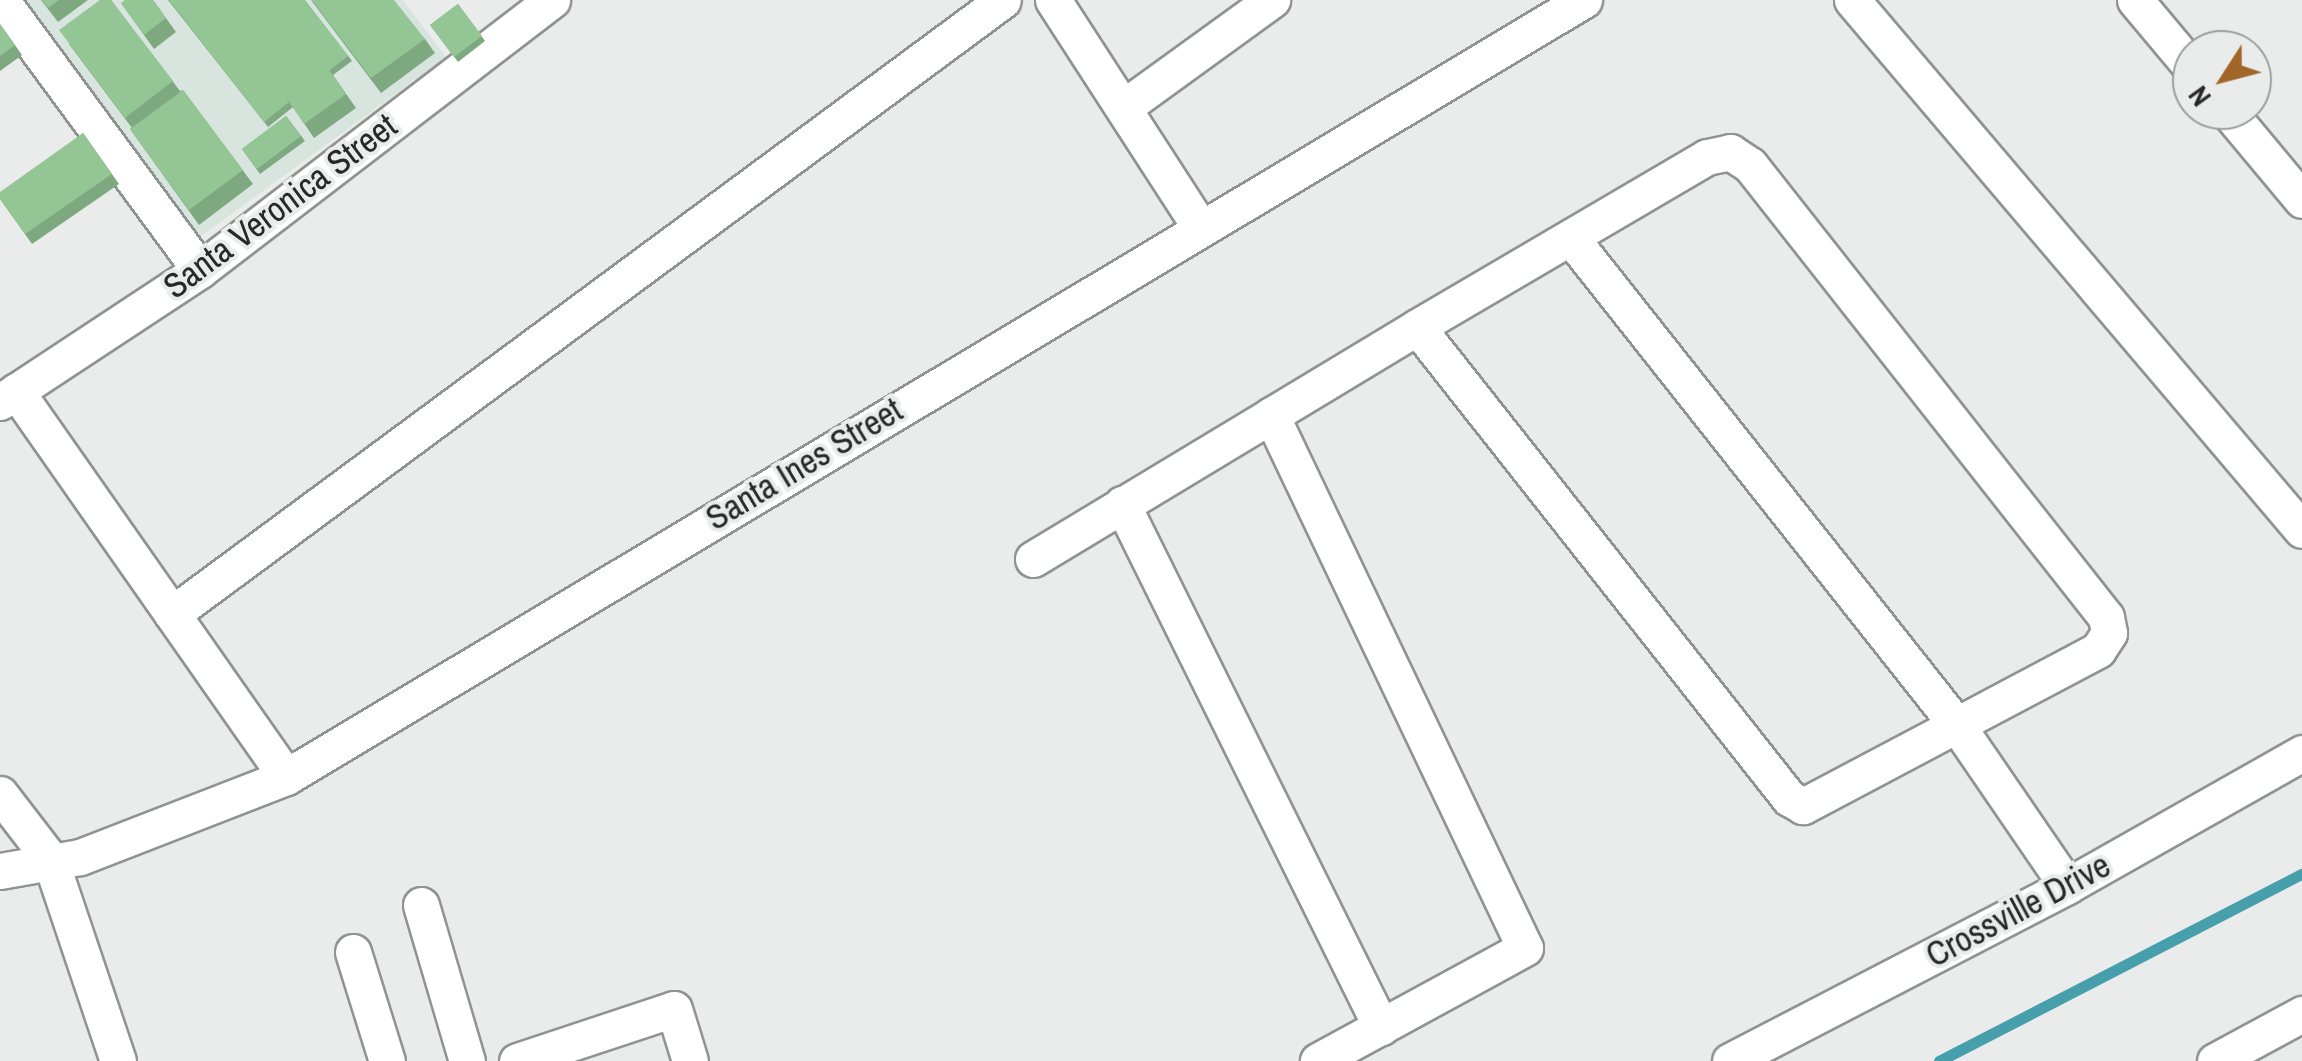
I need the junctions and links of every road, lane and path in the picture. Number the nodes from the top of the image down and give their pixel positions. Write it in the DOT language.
graph roads {
  1 [pos="1,0"];
  2 [pos="552,0"];
  3 [pos="1003,0"];
  4 [pos="1053,0"];
  5 [pos="1272,0"];
  6 [pos="1584,0"];
  7 [pos="1852,0"];
  8 [pos="2135,0"];
  9 [pos="2172,44"];
  10 [pos="1124,107"];
  11 [pos="2244,130"];
  12 [pos="2302,200"];
  13 [pos="1199,226"];
  14 [pos="1572,238"];
  15 [pos="200,270"];
  16 [pos="1417,327"];
  17 [pos="8,396"];
  18 [pos="1271,415"];
  19 [pos="1122,504"];
  20 [pos="2302,530"];
  21 [pos="1033,559"];
  22 [pos="172,614"];
  23 [pos="1960,728"];
  24 [pos="2302,753"];
  25 [pos="286,776"];
  26 [pos="0,794"];
  27 [pos="50,859"];
  28 [pos="0,871"];
  29 [pos="2068,886"];
  30 [pos="421,905"];
  31 [pos="353,952"];
  32 [pos="2302,1014"];
  33 [pos="1381,1026"];
  34 [pos="536,1058"];
  35 [pos="118,1061"];
  36 [pos="387,1061"];
  37 [pos="467,1061"];
  38 [pos="690,1061"];
  39 [pos="1318,1061"];
  40 [pos="1730,1061"];
  41 [pos="2215,1061"];
  1 -- 15 [label="street"];
  2 -- 15 [label="street, Santa Veronica Street"];
  3 -- 22 [label="street"];
  4 -- 10 [label="street"];
  5 -- 10 [label="street"];
  6 -- 13 [label="street, Santa Ines Street"];
  7 -- 20 [label="street"];
  8 -- 9 [label="street"];
  10 -- 13 [label="street"];
  11 -- 12 [label="street"];
  13 -- 25 [label="street, Santa Ines Street"];
  14 -- 16 [label="street"];
  14 -- 23 [label="street"];
  14 -- 23 [label="street"];
  15 -- 17 [label="street, Santa Veronica Street"];
  16 -- 18 [label="street"];
  16 -- 23 [label="street"];
  17 -- 22 [label="street"];
  18 -- 19 [label="street"];
  18 -- 33 [label="street"];
  19 -- 21 [label="street"];
  19 -- 33 [label="street"];
  22 -- 25 [label="street"];
  23 -- 29 [label="street"];
  24 -- 29 [label="street, Crossville Drive"];
  25 -- 27 [label="street, Santa Ines Street"];
  26 -- 27 [label="street"];
  27 -- 28 [label="street, Santa Ines Street"];
  27 -- 35 [label="street"];
  29 -- 40 [label="street, Crossville Drive"];
  30 -- 37 [label="street"];
  31 -- 36 [label="street"];
  32 -- 41 [label="street"];
  33 -- 39 [label="street"];
  34 -- 38 [label="street"];
}
